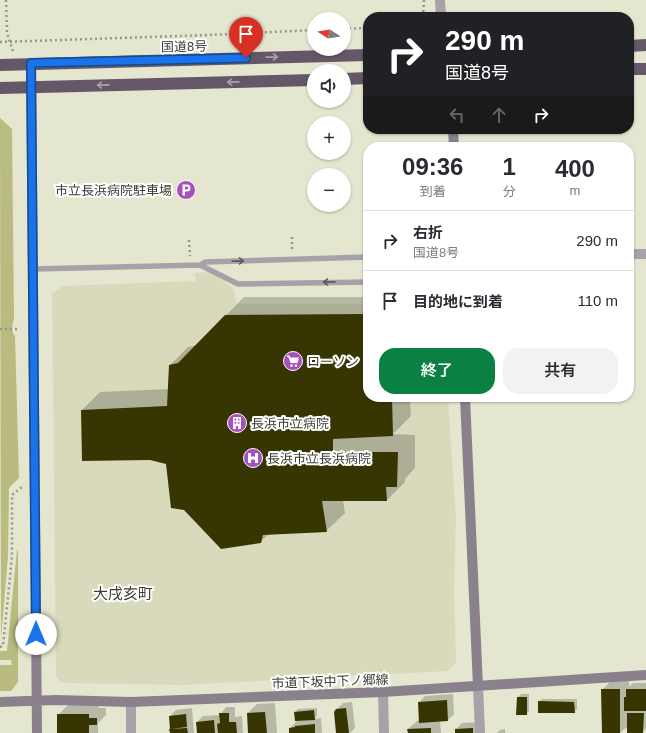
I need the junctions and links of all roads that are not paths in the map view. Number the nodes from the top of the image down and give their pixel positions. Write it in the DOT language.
graph roads {
  1 [pos="440,0"];
  2 [pos="441,12"];
  3 [pos="646,45"];
  4 [pos="634,46"];
  5 [pos="363,55"];
  6 [pos="31,63"];
  7 [pos="5,64"];
  8 [pos="634,69"];
  9 [pos="646,69"];
  10 [pos="363,78"];
  11 [pos="351,79"];
  12 [pos="307,80"];
  13 [pos="32,87"];
  14 [pos="5,88"];
  15 [pos="634,254"];
  16 [pos="646,254"];
  17 [pos="363,257"];
  18 [pos="200,265"];
  19 [pos="34,269"];
  20 [pos="363,282"];
  21 [pos="465,402"];
  22 [pos="646,675"];
  23 [pos="478,686"];
  24 [pos="383,692"];
  25 [pos="37,701"];
  26 [pos="0,702"];
  27 [pos="130,702"];
  28 [pos="37,733"];
  29 [pos="131,733"];
  30 [pos="384,733"];
  31 [pos="480,733"];
  1 -- 2 [label="street"];
  3 -- 4 [label="highway"];
  6 -- 5 [label="highway, 国道8号, one-way"];
  6 -- 7 [label="highway, 国道8号"];
  6 -- 13 [label="street"];
  8 -- 9 [label="highway"];
  10 -- 11 [label="highway"];
  12 -- 13 [label="highway, one-way"];
  13 -- 14 [label="highway"];
  13 -- 19 [label="street"];
  15 -- 16 [label="street"];
  18 -- 17 [label="lane, one-way"];
  18 -- 19 [label="lane"];
  20 -- 18 [label="lane, one-way"];
  19 -- 25 [label="street"];
  21 -- 23 [label="street"];
  22 -- 23 [label="street, 市道下坂中下ノ郷線"];
  23 -- 24 [label="street, 市道下坂中下ノ郷線"];
  23 -- 31 [label="street"];
  24 -- 27 [label="street, 市道下坂中下ノ郷線"];
  24 -- 30 [label="street"];
  25 -- 26 [label="street, 市道下坂中下ノ郷線"];
  25 -- 27 [label="street, 市道下坂中下ノ郷線"];
  25 -- 28 [label="street"];
  27 -- 29 [label="street"];
}
